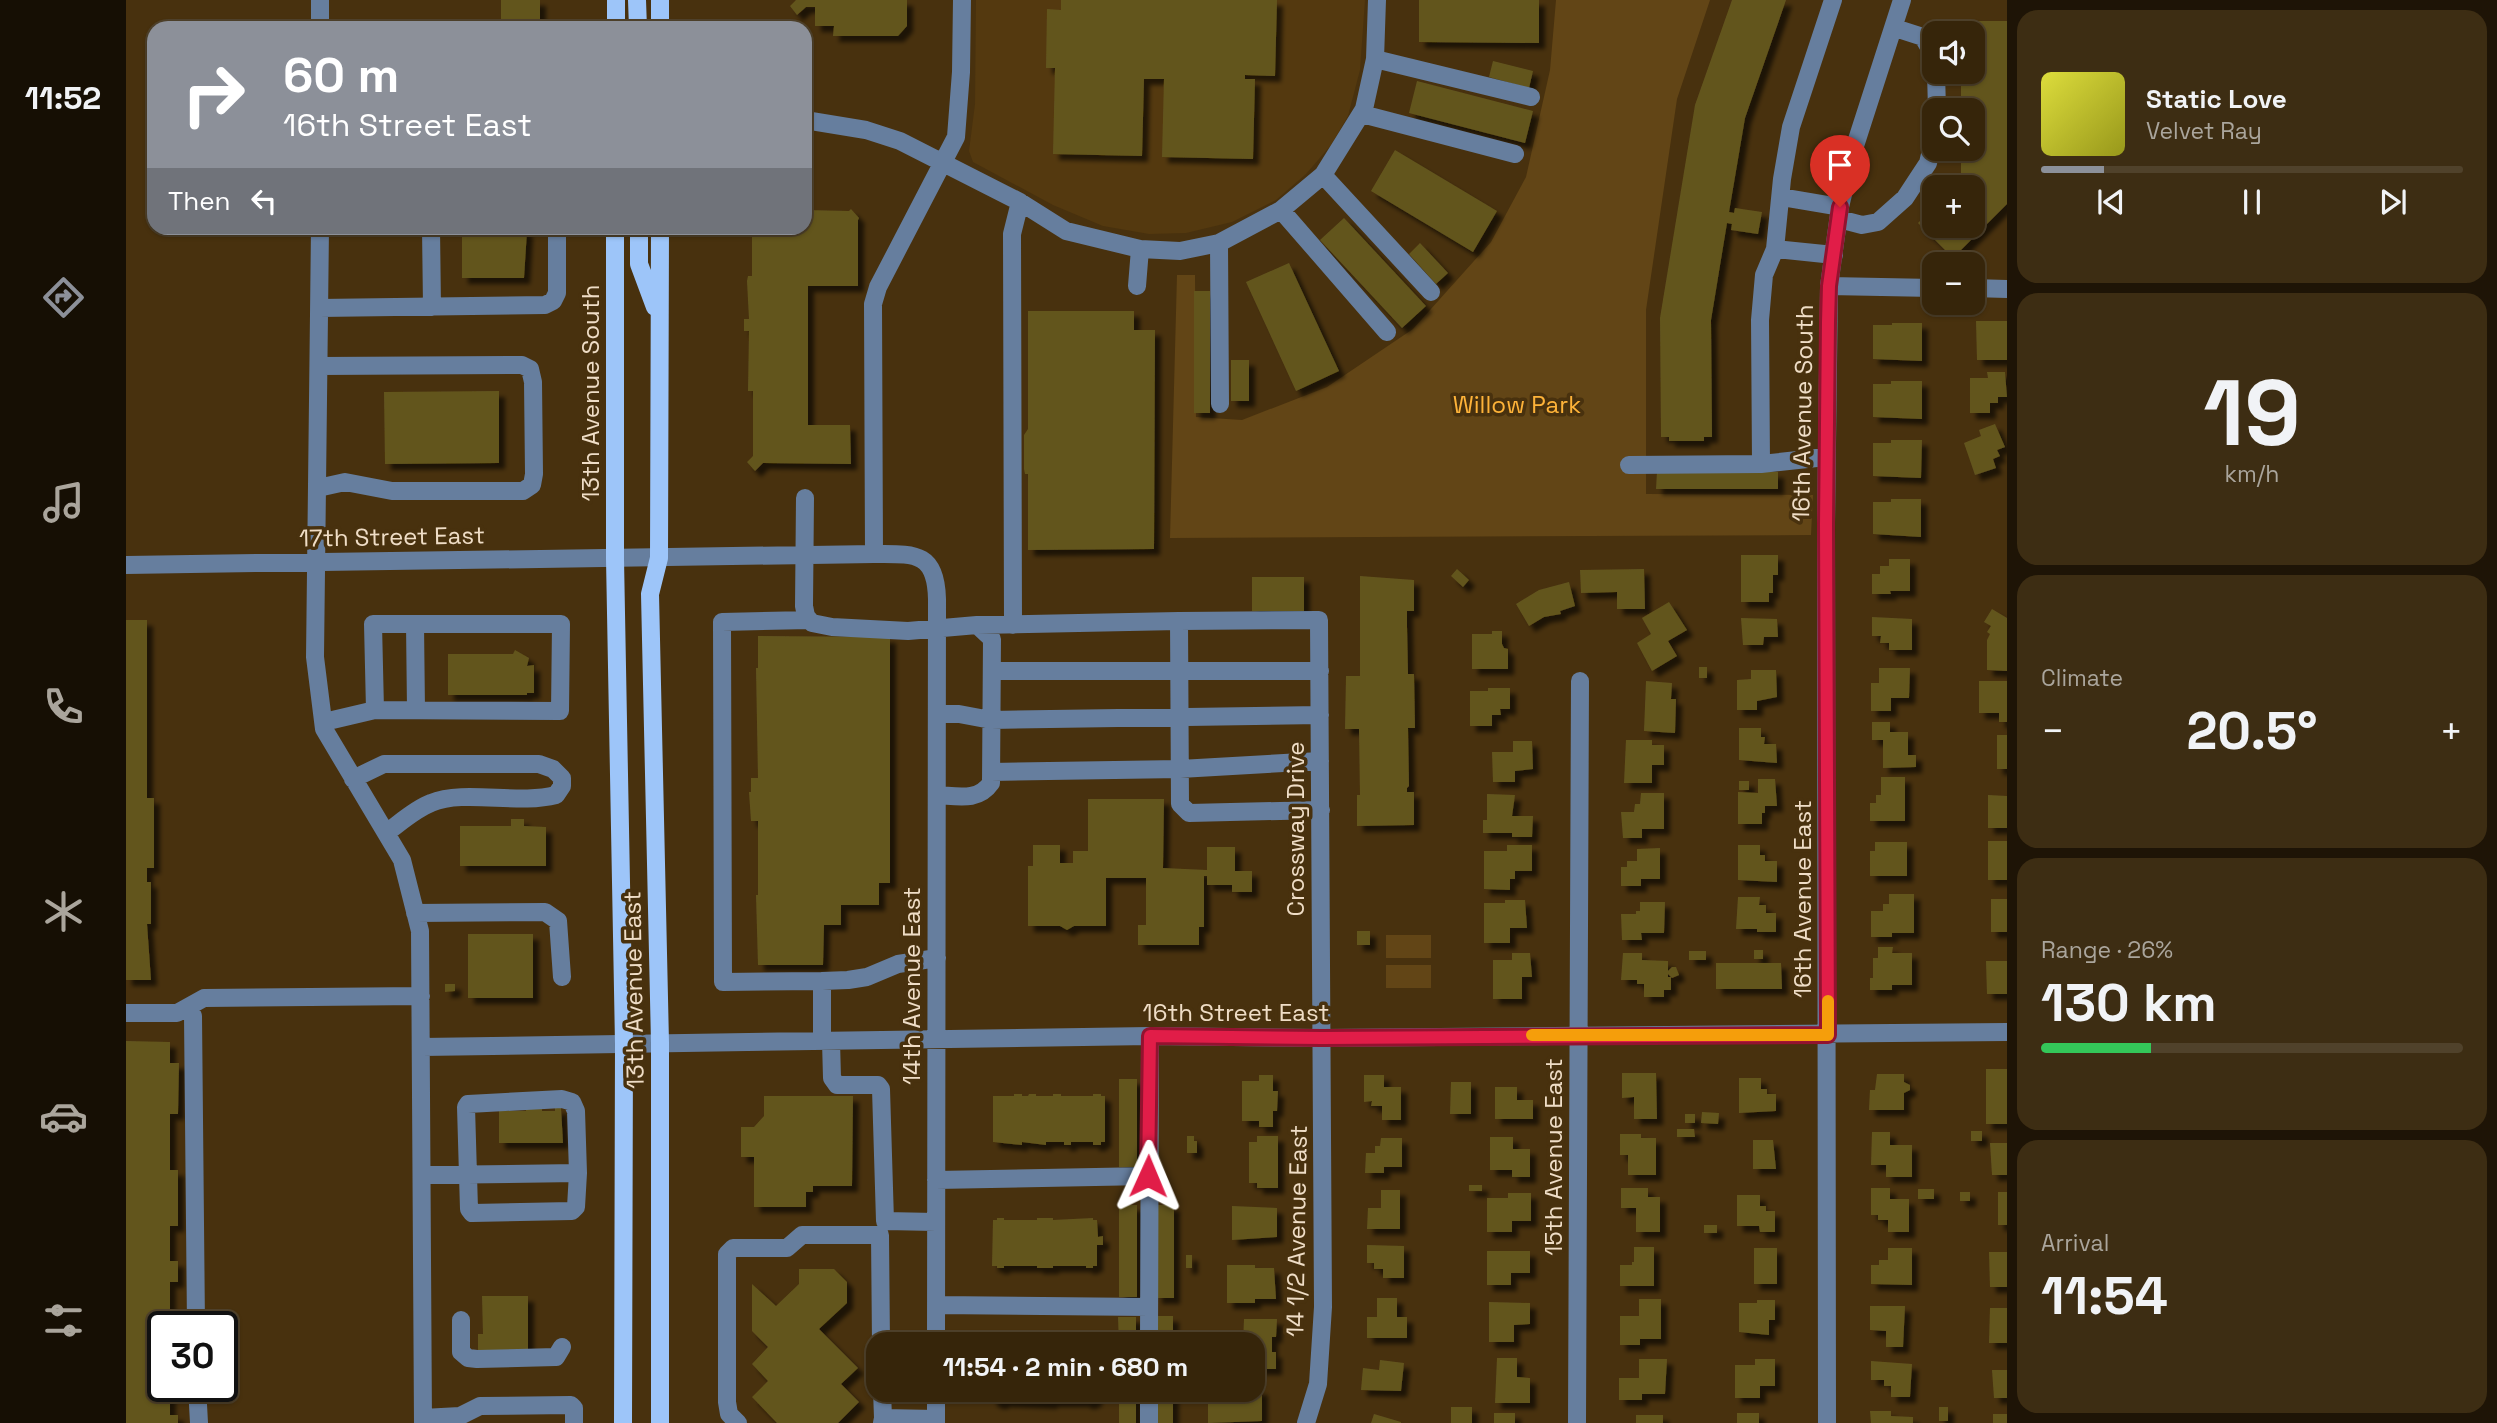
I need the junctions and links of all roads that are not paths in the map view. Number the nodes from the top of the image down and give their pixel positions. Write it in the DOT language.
graph roads {
  1 [pos="320,0"];
  2 [pos="616,0"];
  3 [pos="637,0"];
  4 [pos="660,0"];
  5 [pos="962,0"];
  6 [pos="1377,0"];
  7 [pos="1833,0"];
  8 [pos="1902,0"];
  9 [pos="320,21"];
  10 [pos="616,21"];
  11 [pos="638,21"];
  12 [pos="660,21"];
  13 [pos="1895,28"];
  14 [pos="1922,37"];
  15 [pos="1375,59"];
  16 [pos="1531,97"];
  17 [pos="1362,114"];
  18 [pos="812,121"];
  19 [pos="1515,154"];
  20 [pos="943,161"];
  21 [pos="1928,161"];
  22 [pos="1323,175"];
  23 [pos="1781,197"];
  24 [pos="1020,202"];
  25 [pos="1281,211"];
  26 [pos="1840,213"];
  27 [pos="320,235"];
  28 [pos="431,235"];
  29 [pos="557,235"];
  30 [pos="615,235"];
  31 [pos="639,235"];
  32 [pos="660,235"];
  33 [pos="1219,243"];
  34 [pos="1140,249"];
  35 [pos="1774,249"];
  36 [pos="1834,255"];
  37 [pos="1137,286"];
  38 [pos="1829,286"];
  39 [pos="1922,288"];
  40 [pos="1985,288"];
  41 [pos="2007,289"];
  42 [pos="1431,292"];
  43 [pos="432,307"];
  44 [pos="319,308"];
  45 [pos="660,320"];
  46 [pos="1387,332"];
  47 [pos="319,366"];
  48 [pos="1220,404"];
  49 [pos="1826,457"];
  50 [pos="1761,464"];
  51 [pos="1629,465"];
  52 [pos="318,488"];
  53 [pos="805,498"];
  54 [pos="1826,543"];
  55 [pos="874,554"];
  56 [pos="806,555"];
  57 [pos="659,558"];
  58 [pos="615,559"];
  59 [pos="317,562"];
  60 [pos="126,565"];
  61 [pos="809,620"];
  62 [pos="1179,621"];
  63 [pos="415,624"];
  64 [pos="977,625"];
  65 [pos="1013,625"];
  66 [pos="937,628"];
  67 [pos="992,671"];
  68 [pos="1320,671"];
  69 [pos="1179,672"];
  70 [pos="1580,681"];
  71 [pos="374,710"];
  72 [pos="416,710"];
  73 [pos="937,714"];
  74 [pos="1320,715"];
  75 [pos="1179,718"];
  76 [pos="991,720"];
  77 [pos="324,722"];
  78 [pos="1320,761"];
  79 [pos="1180,769"];
  80 [pos="991,772"];
  81 [pos="353,779"];
  82 [pos="937,795"];
  83 [pos="1321,810"];
  84 [pos="386,833"];
  85 [pos="415,912"];
  86 [pos="937,958"];
  87 [pos="562,977"];
  88 [pos="822,981"];
  89 [pos="421,996"];
  90 [pos="189,1008"];
  91 [pos="126,1013"];
  92 [pos="2007,1032"];
  93 [pos="1580,1035"];
  94 [pos="1828,1035"];
  95 [pos="1150,1036"];
  96 [pos="1322,1038"];
  97 [pos="937,1040"];
  98 [pos="827,1041"];
  99 [pos="660,1043"];
  100 [pos="624,1044"];
  101 [pos="422,1047"];
  102 [pos="578,1173"];
  103 [pos="468,1174"];
  104 [pos="423,1175"];
  105 [pos="1148,1176"];
  106 [pos="936,1180"];
  107 [pos="936,1222"];
  108 [pos="882,1228"];
  109 [pos="936,1305"];
  110 [pos="1149,1307"];
  111 [pos="196,1311"];
  112 [pos="461,1320"];
  113 [pos="881,1332"];
  114 [pos="936,1332"];
  115 [pos="1149,1332"];
  116 [pos="562,1348"];
  117 [pos="198,1402"];
  118 [pos="882,1402"];
  119 [pos="936,1402"];
  120 [pos="1149,1402"];
  121 [pos="472,1416"];
  122 [pos="882,1420"];
  123 [pos="423,1421"];
  124 [pos="936,1421"];
  125 [pos="199,1423"];
  126 [pos="574,1423"];
  127 [pos="623,1423"];
  128 [pos="660,1423"];
  129 [pos="738,1423"];
  130 [pos="1149,1423"];
  131 [pos="1306,1423"];
  132 [pos="1577,1423"];
  133 [pos="1827,1423"];
  1 -- 9 [label="street"];
  2 -- 10 [label="main road"];
  3 -- 11 [label="main road"];
  4 -- 12 [label="main road"];
  5 -- 20 [label="street"];
  6 -- 15 [label="street"];
  7 -- 23 [label="street"];
  8 -- 13 [label="street, 16th Avenue South"];
  13 -- 14 [label="street"];
  13 -- 26 [label="street, 16th Avenue South"];
  15 -- 16 [label="street"];
  15 -- 17 [label="street"];
  17 -- 19 [label="street"];
  17 -- 22 [label="street"];
  18 -- 20 [label="street"];
  20 -- 24 [label="street"];
  20 -- 55 [label="street"];
  21 -- 26 [label="street"];
  22 -- 25 [label="street"];
  22 -- 42 [label="street"];
  23 -- 26 [label="street"];
  23 -- 35 [label="street"];
  24 -- 34 [label="street"];
  24 -- 65 [label="street"];
  25 -- 33 [label="street"];
  25 -- 46 [label="street"];
  26 -- 36 [label="street, 16th Avenue South"];
  27 -- 44 [label="street"];
  28 -- 43 [label="street"];
  29 -- 43 [label="street"];
  30 -- 58 [label="main road, 13th Avenue South"];
  31 -- 45 [label="main road"];
  32 -- 45 [label="main road"];
  33 -- 34 [label="street"];
  33 -- 48 [label="street"];
  34 -- 37 [label="street"];
  35 -- 36 [label="street"];
  35 -- 50 [label="street"];
  36 -- 38 [label="street, 16th Avenue South"];
  38 -- 39 [label="street"];
  38 -- 49 [label="street, 16th Avenue South"];
  40 -- 41 [label="street"];
  43 -- 44 [label="street"];
  44 -- 47 [label="street"];
  45 -- 57 [label="main road"];
  47 -- 52 [label="street"];
  47 -- 52 [label="street"];
  49 -- 50 [label="street"];
  49 -- 54 [label="street, 16th Avenue South"];
  50 -- 51 [label="street"];
  52 -- 59 [label="street"];
  53 -- 56 [label="street"];
  54 -- 94 [label="street, 16th Avenue East"];
  55 -- 56 [label="street, 14th Avenue East"];
  55 -- 66 [label="street, 14th Avenue East"];
  56 -- 57 [label="street, 17th Street East"];
  56 -- 61 [label="street"];
  57 -- 58 [label="street, 17th Street East"];
  57 -- 99 [label="main road, 13th Avenue East"];
  58 -- 59 [label="street, 17th Street East"];
  58 -- 100 [label="main road, 13th Avenue East"];
  59 -- 60 [label="street, 17th Street East"];
  59 -- 77 [label="street"];
  61 -- 66 [label="street"];
  61 -- 88 [label="street"];
  62 -- 65 [label="street"];
  62 -- 68 [label="street, Crossway Drive"];
  62 -- 69 [label="street"];
  63 -- 71 [label="street"];
  63 -- 72 [label="street"];
  63 -- 72 [label="street"];
  64 -- 65 [label="street"];
  64 -- 66 [label="street"];
  64 -- 67 [label="street"];
  66 -- 73 [label="street, 14th Avenue East"];
  67 -- 69 [label="street"];
  67 -- 76 [label="street"];
  68 -- 69 [label="street"];
  68 -- 74 [label="street, Crossway Drive"];
  69 -- 75 [label="street"];
  70 -- 93 [label="street, 15th Avenue East"];
  71 -- 72 [label="street"];
  71 -- 77 [label="street"];
  73 -- 76 [label="street"];
  73 -- 82 [label="street, 14th Avenue East"];
  74 -- 75 [label="street"];
  74 -- 78 [label="street, Crossway Drive"];
  75 -- 76 [label="street"];
  75 -- 79 [label="street"];
  76 -- 80 [label="street"];
  77 -- 81 [label="street"];
  78 -- 79 [label="street"];
  78 -- 83 [label="street, Crossway Drive"];
  79 -- 80 [label="street"];
  79 -- 83 [label="street"];
  80 -- 82 [label="street"];
  81 -- 84 [label="street"];
  81 -- 84 [label="street"];
  82 -- 86 [label="street, 14th Avenue East"];
  83 -- 96 [label="street, Crossway Drive"];
  84 -- 85 [label="street"];
  85 -- 87 [label="street"];
  85 -- 89 [label="street"];
  86 -- 88 [label="street"];
  86 -- 97 [label="street, 14th Avenue East"];
  88 -- 98 [label="street"];
  89 -- 90 [label="street"];
  89 -- 101 [label="street"];
  90 -- 91 [label="street"];
  90 -- 111 [label="street"];
  92 -- 94 [label="street, 16th Street East"];
  93 -- 94 [label="street, 16th Street East"];
  93 -- 96 [label="street, 16th Street East"];
  93 -- 132 [label="street, 15th Avenue East"];
  94 -- 133 [label="street, 16th Avenue East"];
  95 -- 96 [label="street, 16th Street East"];
  95 -- 97 [label="street, 16th Street East"];
  95 -- 105 [label="street"];
  96 -- 131 [label="street, 14 1/2 Avenue East"];
  97 -- 98 [label="street, 16th Street East"];
  97 -- 106 [label="street, 14th Avenue East"];
  98 -- 99 [label="street, 16th Street East"];
  98 -- 108 [label="street"];
  99 -- 100 [label="street, 16th Street East"];
  99 -- 128 [label="main road, 13th Avenue East"];
  100 -- 101 [label="street, 16th Street East"];
  100 -- 127 [label="main road, 13th Avenue East"];
  101 -- 104 [label="street"];
  102 -- 103 [label="street"];
  102 -- 103 [label="street"];
  102 -- 103 [label="street"];
  103 -- 104 [label="street"];
  104 -- 123 [label="street"];
  105 -- 106 [label="street"];
  105 -- 110 [label="street"];
  106 -- 107 [label="street, 14th Avenue East"];
  107 -- 108 [label="street"];
  107 -- 109 [label="street, 14th Avenue East"];
  108 -- 113 [label="street"];
  108 -- 129 [label="street"];
  109 -- 110 [label="street"];
  109 -- 114 [label="street, 14th Avenue East"];
  110 -- 115 [label="street"];
  112 -- 116 [label="street"];
  117 -- 125 [label="street"];
  118 -- 122 [label="street"];
  119 -- 124 [label="street"];
  120 -- 130 [label="street"];
  121 -- 123 [label="street"];
  121 -- 126 [label="street"];
  122 -- 124 [label="street"];
}
